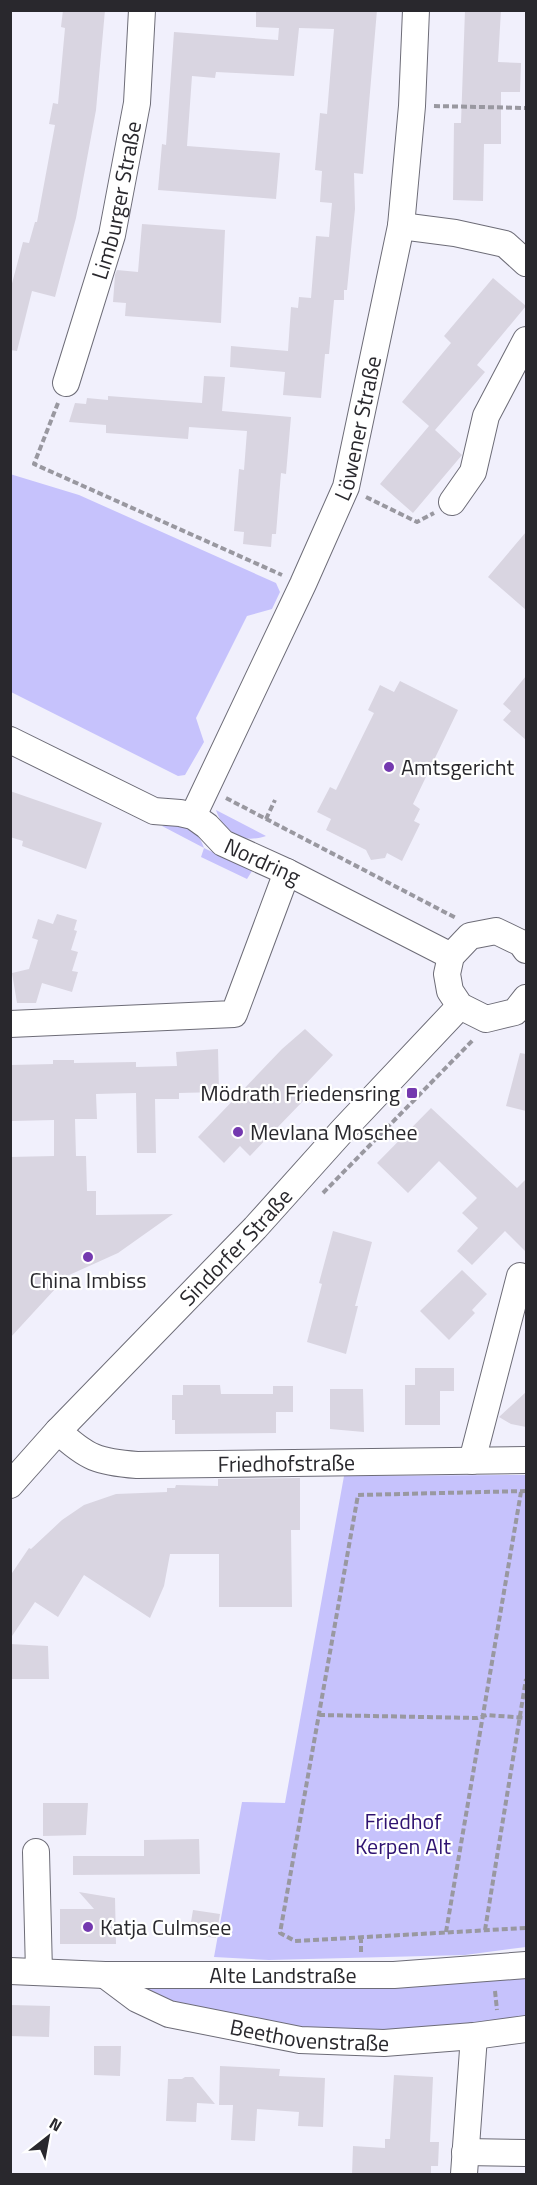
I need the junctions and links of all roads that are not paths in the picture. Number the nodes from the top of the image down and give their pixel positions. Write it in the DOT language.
graph roads {
  1 [pos="142,10"];
  2 [pos="416,10"];
  3 [pos="401,226"];
  4 [pos="526,263"];
  5 [pos="526,340"];
  6 [pos="66,383"];
  7 [pos="452,502"];
  8 [pos="10,740"];
  9 [pos="193,816"];
  10 [pos="287,872"];
  11 [pos="525,943"];
  12 [pos="451,956"];
  13 [pos="526,998"];
  14 [pos="460,1006"];
  15 [pos="10,1024"];
  16 [pos="520,1276"];
  17 [pos="58,1431"];
  18 [pos="526,1460"];
  19 [pos="472,1461"];
  20 [pos="10,1485"];
  21 [pos="36,1852"];
  22 [pos="519,1966"];
  23 [pos="10,1971"];
  24 [pos="39,1972"];
  25 [pos="105,1976"];
  26 [pos="526,2029"];
  27 [pos="474,2036"];
  28 [pos="526,2153"];
  29 [pos="465,2163"];
  1 -- 6 [label="street, Limburger Straße"];
  2 -- 3 [label="street, Löwener Straße"];
  3 -- 4 [label="street"];
  3 -- 9 [label="street, Löwener Straße"];
  5 -- 7 [label="street"];
  8 -- 9 [label="street"];
  9 -- 10 [label="street, Nordring"];
  10 -- 12 [label="street, Nordring"];
  10 -- 15 [label="street"];
  11 -- 12 [label="street"];
  12 -- 14 [label="street"];
  13 -- 14 [label="street"];
  14 -- 17 [label="street, Sindorfer Straße"];
  16 -- 19 [label="street"];
  17 -- 19 [label="street, Friedhofstraße"];
  17 -- 20 [label="street, Sindorfer Straße"];
  18 -- 19 [label="street, Friedhofstraße"];
  21 -- 24 [label="street"];
  22 -- 25 [label="street, Alte Landstraße"];
  23 -- 24 [label="street, Alte Landstraße"];
  24 -- 25 [label="street, Alte Landstraße"];
  25 -- 27 [label="street, Beethovenstraße"];
  26 -- 27 [label="street, Beethovenstraße"];
  27 -- 29 [label="street"];
  28 -- 29 [label="street"];
}
